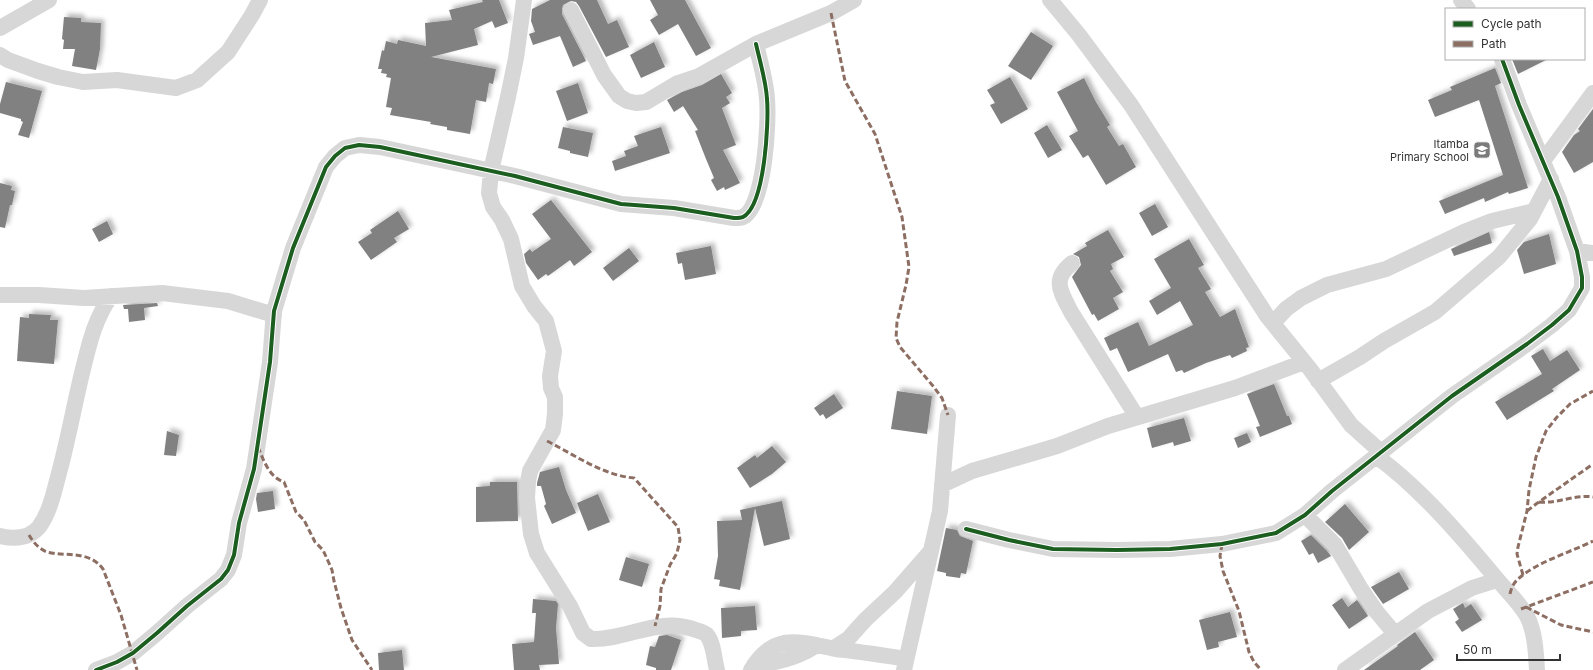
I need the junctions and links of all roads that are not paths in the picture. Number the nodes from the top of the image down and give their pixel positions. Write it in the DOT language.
graph roads {
  1 [pos="49,0"];
  2 [pos="260,0"];
  3 [pos="524,0"];
  4 [pos="854,0"];
  5 [pos="1050,0"];
  6 [pos="1461,0"];
  7 [pos="1467,8"];
  8 [pos="571,10"];
  9 [pos="0,28"];
  10 [pos="756,44"];
  11 [pos="0,55"];
  12 [pos="1502,60"];
  13 [pos="1593,93"];
  14 [pos="1543,161"];
  15 [pos="491,171"];
  16 [pos="1551,179"];
  17 [pos="1534,211"];
  18 [pos="1577,251"];
  19 [pos="1593,253"];
  20 [pos="1072,263"];
  21 [pos="1582,277"];
  22 [pos="0,296"];
  23 [pos="111,296"];
  24 [pos="1593,296"];
  25 [pos="274,314"];
  26 [pos="1273,323"];
  27 [pos="1304,362"];
  28 [pos="1318,380"];
  29 [pos="948,415"];
  30 [pos="1137,417"];
  31 [pos="1379,454"];
  32 [pos="942,485"];
  33 [pos="1305,515"];
  34 [pos="966,529"];
  35 [pos="0,536"];
  36 [pos="930,552"];
  37 [pos="1497,580"];
  38 [pos="1395,634"];
  39 [pos="834,648"];
  40 [pos="905,665"];
  41 [pos="753,667"];
  42 [pos="1355,667"];
  43 [pos="96,670"];
  44 [pos="717,670"];
  45 [pos="1537,670"];
  1 -- 9 [label="street"];
  2 -- 11 [label="street"];
  3 -- 15 [label="street"];
  4 -- 10 [label="street"];
  5 -- 26 [label="street"];
  6 -- 7 [label="street"];
  8 -- 10 [label="street"];
  10 -- 15 [label="street"];
  12 -- 14 [label="street"];
  13 -- 14 [label="street"];
  14 -- 16 [label="street"];
  15 -- 25 [label="street"];
  15 -- 44 [label="street"];
  16 -- 17 [label="street"];
  16 -- 18 [label="street"];
  17 -- 26 [label="street"];
  17 -- 28 [label="street"];
  18 -- 19 [label="street"];
  18 -- 21 [label="street"];
  20 -- 30 [label="street"];
  21 -- 24 [label="street"];
  21 -- 31 [label="street"];
  22 -- 23 [label="street"];
  23 -- 25 [label="street"];
  23 -- 35 [label="street"];
  25 -- 43 [label="street"];
  26 -- 27 [label="street"];
  27 -- 28 [label="street"];
  27 -- 30 [label="street"];
  28 -- 31 [label="street"];
  29 -- 32 [label="street"];
  30 -- 32 [label="street"];
  31 -- 33 [label="street"];
  31 -- 37 [label="street"];
  32 -- 36 [label="street"];
  33 -- 34 [label="street"];
  33 -- 38 [label="street"];
  36 -- 39 [label="street"];
  36 -- 40 [label="street"];
  37 -- 38 [label="street"];
  37 -- 45 [label="street"];
  38 -- 42 [label="street"];
  39 -- 40 [label="street"];
  39 -- 41 [label="street"];
}
